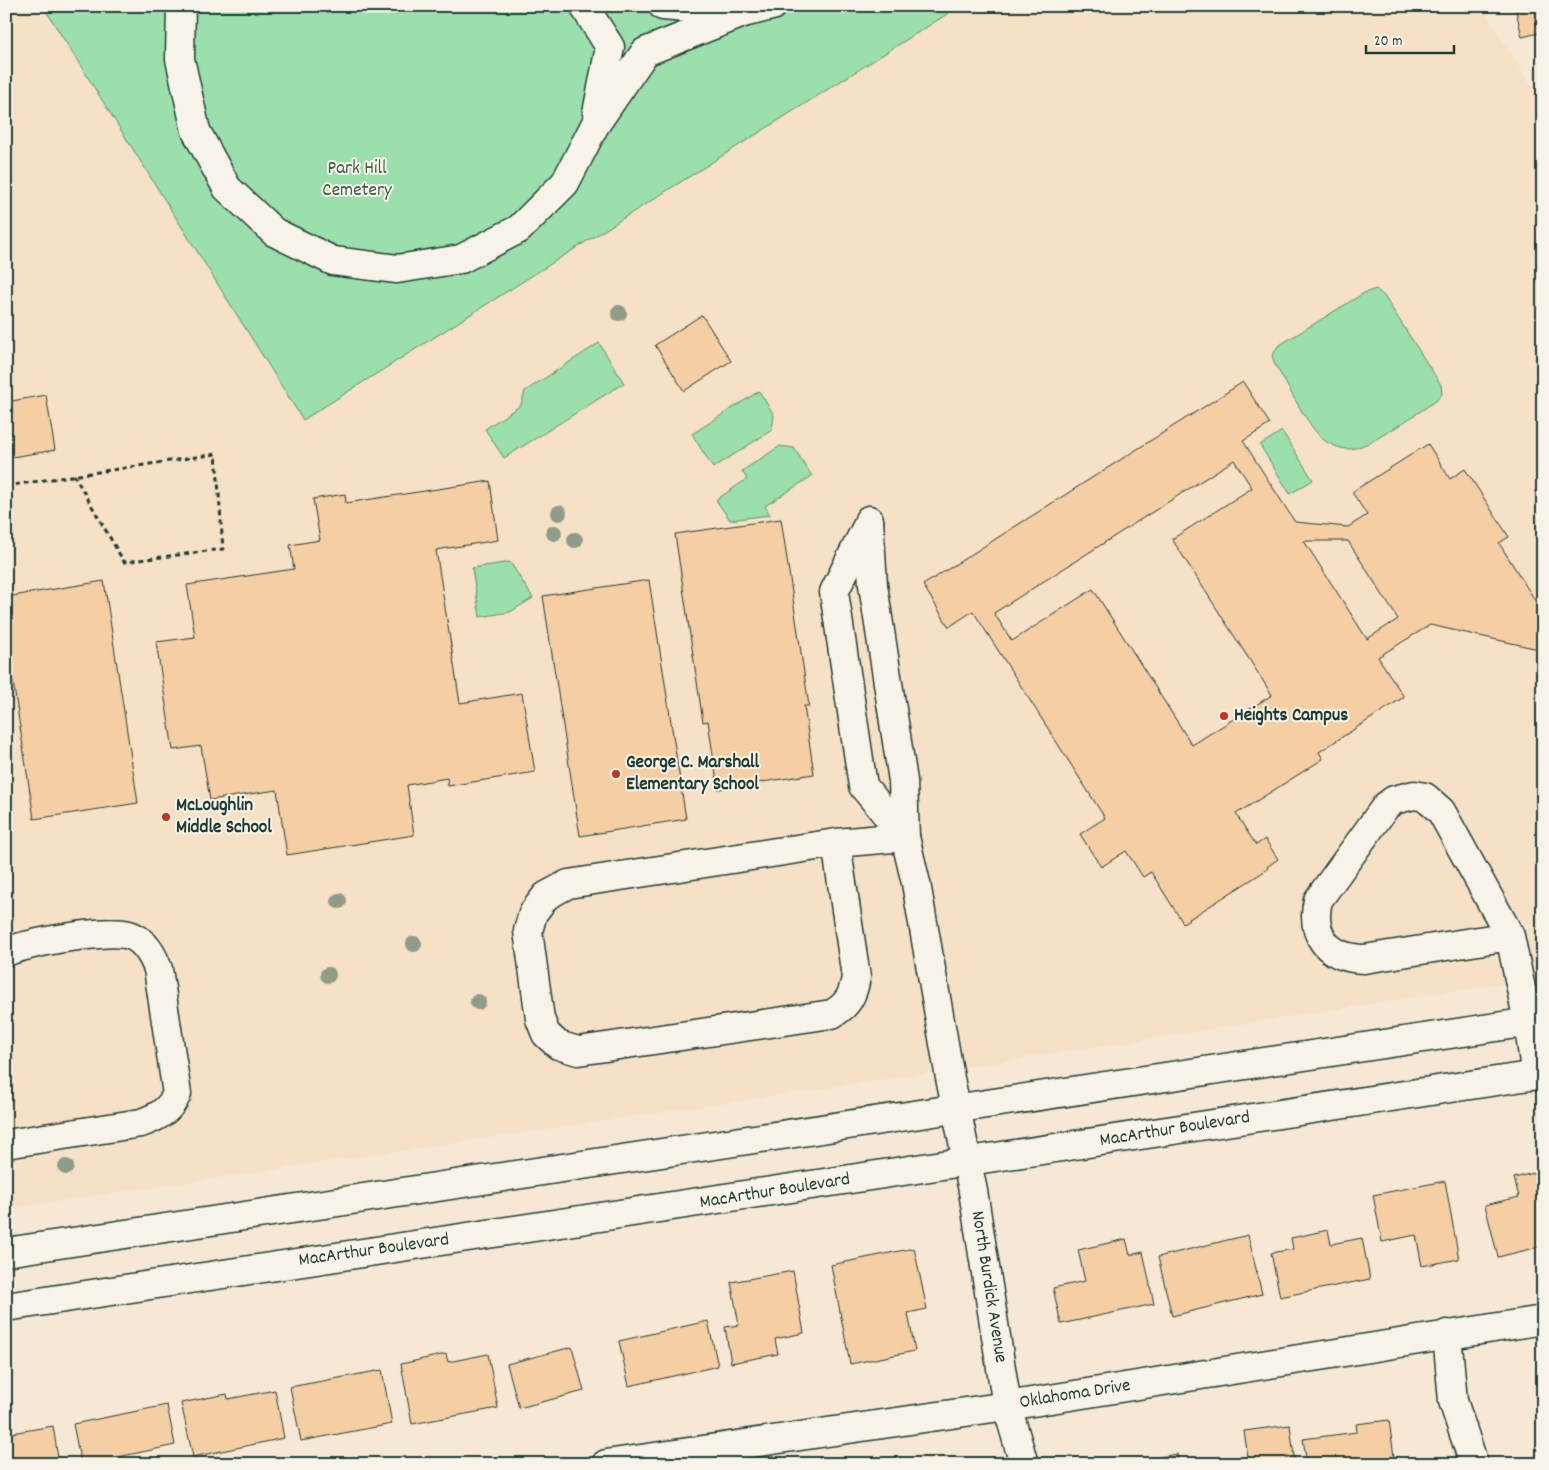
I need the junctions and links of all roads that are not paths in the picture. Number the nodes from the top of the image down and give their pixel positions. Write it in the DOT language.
graph roads {
  1 [pos="181,6"];
  2 [pos="584,6"];
  3 [pos="663,6"];
  4 [pos="772,6"];
  5 [pos="743,13"];
  6 [pos="595,125"];
  7 [pos="905,837"];
  8 [pos="836,843"];
  9 [pos="1510,936"];
  10 [pos="6,952"];
  11 [pos="1535,1021"];
  12 [pos="1539,1075"];
  13 [pos="956,1110"];
  14 [pos="6,1144"];
  15 [pos="967,1161"];
  16 [pos="6,1252"];
  17 [pos="6,1307"];
  18 [pos="1543,1320"];
  19 [pos="1447,1334"];
  20 [pos="1007,1406"];
  21 [pos="606,1464"];
  22 [pos="1024,1464"];
  23 [pos="1474,1464"];
  1 -- 6 [label="street"];
  2 -- 6 [label="street"];
  3 -- 5 [label="street"];
  4 -- 5 [label="street"];
  5 -- 6 [label="street"];
  7 -- 7 [label="street, North Burdick Avenue"];
  7 -- 8 [label="street"];
  7 -- 13 [label="street, North Burdick Avenue"];
  8 -- 8 [label="street"];
  9 -- 9 [label="street"];
  9 -- 11 [label="street"];
  10 -- 14 [label="street"];
  11 -- 12 [label="street"];
  11 -- 13 [label="street"];
  12 -- 15 [label="street, MacArthur Boulevard"];
  13 -- 15 [label="street, North Burdick Avenue"];
  13 -- 16 [label="street"];
  15 -- 17 [label="street, MacArthur Boulevard"];
  15 -- 20 [label="street, North Burdick Avenue"];
  18 -- 19 [label="street, Oklahoma Drive"];
  19 -- 20 [label="street, Oklahoma Drive"];
  19 -- 23 [label="street"];
  20 -- 21 [label="street, Oklahoma Drive"];
  20 -- 22 [label="street, North Burdick Avenue"];
}
